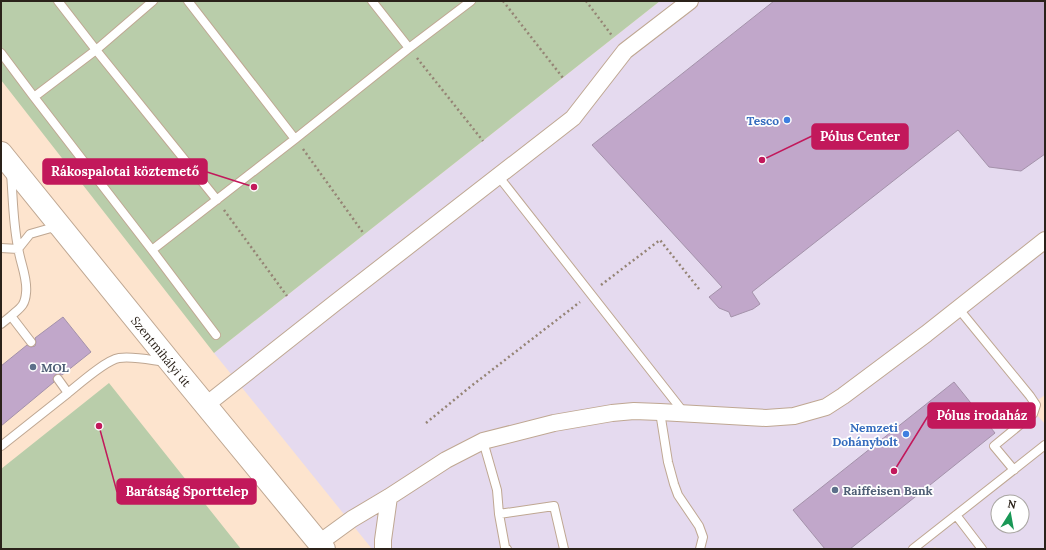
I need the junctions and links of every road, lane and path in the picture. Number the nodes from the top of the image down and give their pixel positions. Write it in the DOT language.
graph roads {
  1 [pos="58,1"];
  2 [pos="153,1"];
  3 [pos="188,1"];
  4 [pos="372,1"];
  5 [pos="471,1"];
  6 [pos="503,1"];
  7 [pos="586,1"];
  8 [pos="690,1"];
  9 [pos="613,37"];
  10 [pos="409,48"];
  11 [pos="96,50"];
  12 [pos="1,53"];
  13 [pos="563,78"];
  14 [pos="34,97"];
  15 [pos="296,139"];
  16 [pos="483,140"];
  17 [pos="6,158"];
  18 [pos="499,177"];
  19 [pos="217,200"];
  20 [pos="66,233"];
  21 [pos="364,234"];
  22 [pos="1045,240"];
  23 [pos="1,248"];
  24 [pos="18,249"];
  25 [pos="152,250"];
  26 [pos="699,289"];
  27 [pos="590,294"];
  28 [pos="286,296"];
  29 [pos="958,308"];
  30 [pos="12,316"];
  31 [pos="1,324"];
  32 [pos="216,335"];
  33 [pos="31,342"];
  34 [pos="171,363"];
  35 [pos="58,379"];
  36 [pos="68,393"];
  37 [pos="206,405"];
  38 [pos="660,412"];
  39 [pos="685,414"];
  40 [pos="426,423"];
  41 [pos="483,441"];
  42 [pos="1045,445"];
  43 [pos="1,446"];
  44 [pos="1014,470"];
  45 [pos="389,497"];
  46 [pos="499,514"];
  47 [pos="956,515"];
  48 [pos="319,547"];
  49 [pos="383,549"];
  50 [pos="506,549"];
  51 [pos="564,549"];
  52 [pos="700,549"];
  53 [pos="913,549"];
  54 [pos="982,549"];
  1 -- 11 [label="lane"];
  2 -- 11 [label="lane"];
  3 -- 15 [label="lane"];
  4 -- 10 [label="lane"];
  5 -- 10 [label="lane"];
  6 -- 13 [label="path"];
  7 -- 9 [label="path"];
  8 -- 18 [label="street"];
  10 -- 15 [label="lane"];
  10 -- 16 [label="path"];
  11 -- 14 [label="lane"];
  11 -- 19 [label="lane"];
  12 -- 14 [label="lane"];
  14 -- 25 [label="lane"];
  15 -- 19 [label="lane"];
  15 -- 21 [label="path"];
  17 -- 20 [label="main road, Szentmihályi út"];
  17 -- 24 [label="lane"];
  18 -- 27 [label="lane"];
  18 -- 37 [label="street"];
  19 -- 25 [label="lane"];
  19 -- 28 [label="path"];
  20 -- 24 [label="lane"];
  20 -- 34 [label="main road, Szentmihályi út"];
  22 -- 29 [label="street"];
  23 -- 24 [label="lane"];
  24 -- 30 [label="lane"];
  25 -- 32 [label="lane"];
  26 -- 27 [label="path"];
  27 -- 39 [label="lane"];
  27 -- 40 [label="path"];
  29 -- 39 [label="street"];
  29 -- 44 [label="lane"];
  30 -- 31 [label="lane"];
  30 -- 33 [label="lane"];
  34 -- 36 [label="lane"];
  34 -- 37 [label="main road, Szentmihályi út"];
  35 -- 36 [label="lane"];
  36 -- 43 [label="lane"];
  37 -- 48 [label="main road, Szentmihályi út"];
  38 -- 39 [label="street"];
  38 -- 41 [label="street"];
  38 -- 52 [label="lane"];
  41 -- 45 [label="street"];
  41 -- 46 [label="lane"];
  42 -- 44 [label="lane"];
  44 -- 47 [label="lane"];
  45 -- 48 [label="street"];
  45 -- 49 [label="street"];
  46 -- 50 [label="lane"];
  46 -- 51 [label="lane"];
  47 -- 53 [label="lane"];
  47 -- 54 [label="lane"];
}
